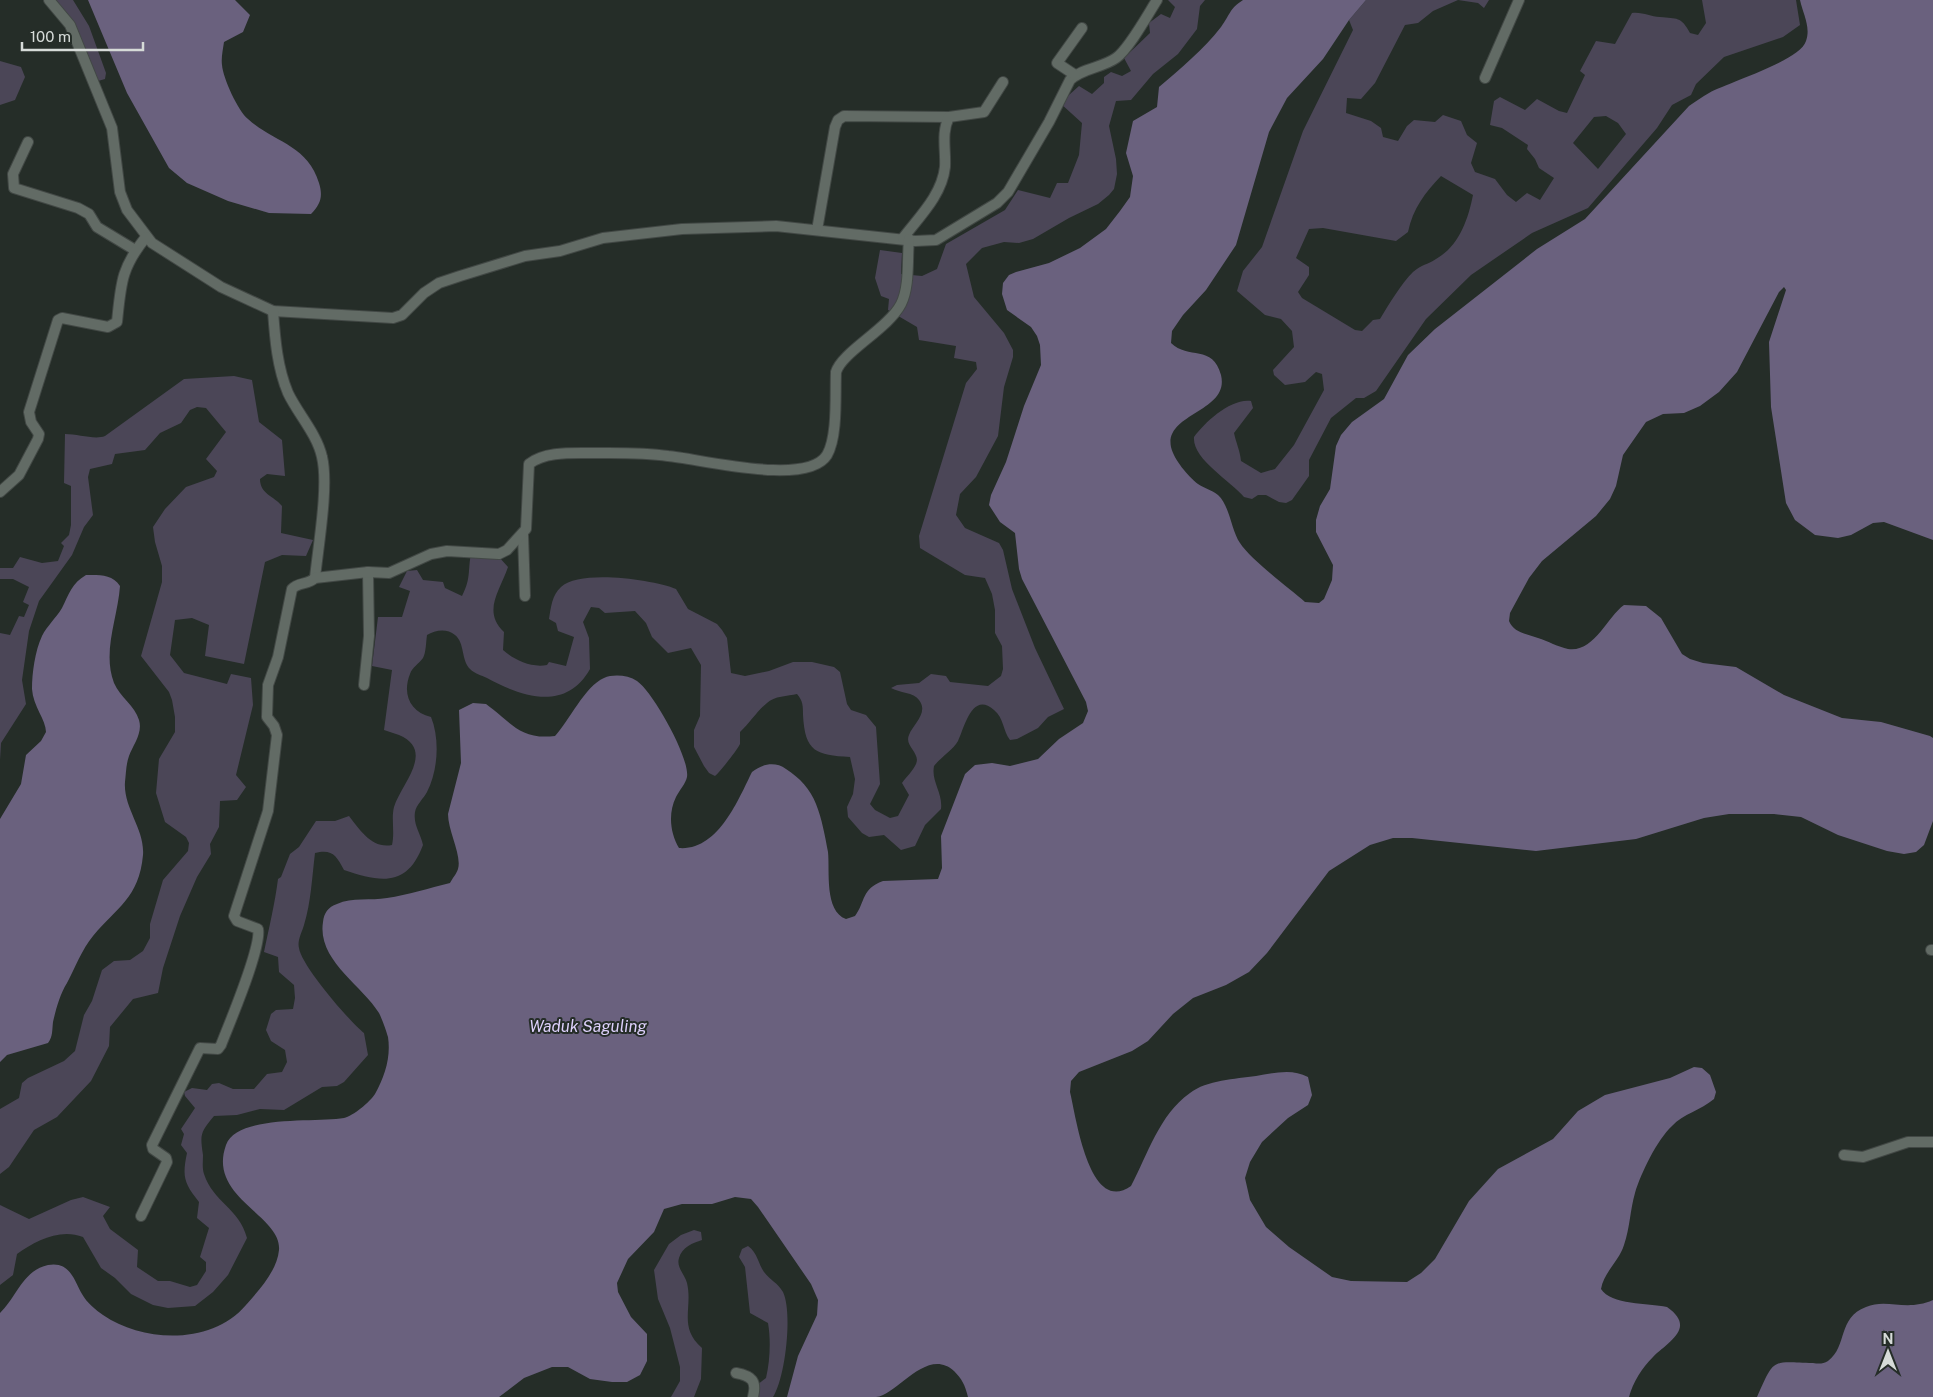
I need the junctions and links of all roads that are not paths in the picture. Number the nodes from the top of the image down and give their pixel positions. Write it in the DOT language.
graph roads {
  1 [pos="49,0"];
  2 [pos="1157,0"];
  3 [pos="1519,0"];
  4 [pos="1082,28"];
  5 [pos="1075,75"];
  6 [pos="1485,78"];
  7 [pos="1003,82"];
  8 [pos="950,117"];
  9 [pos="28,142"];
  10 [pos="817,230"];
  11 [pos="146,237"];
  12 [pos="906,239"];
  13 [pos="135,250"];
  14 [pos="272,311"];
  15 [pos="0,492"];
  16 [pos="523,534"];
  17 [pos="368,572"];
  18 [pos="315,578"];
  19 [pos="525,596"];
  20 [pos="364,685"];
  21 [pos="1933,1142"];
  22 [pos="1844,1155"];
  23 [pos="141,1216"];
  24 [pos="736,1373"];
  25 [pos="753,1397"];
  1 -- 11 [label="street"];
  2 -- 5 [label="street"];
  3 -- 6 [label="street"];
  4 -- 5 [label="street"];
  5 -- 12 [label="street"];
  7 -- 8 [label="street"];
  8 -- 10 [label="street"];
  8 -- 12 [label="street"];
  9 -- 13 [label="street"];
  10 -- 12 [label="street"];
  10 -- 14 [label="street"];
  11 -- 13 [label="street"];
  11 -- 14 [label="street"];
  12 -- 16 [label="street"];
  13 -- 15 [label="street"];
  14 -- 18 [label="street"];
  16 -- 17 [label="street"];
  16 -- 19 [label="street"];
  17 -- 18 [label="street"];
  17 -- 20 [label="street"];
  18 -- 23 [label="street"];
  21 -- 22 [label="street"];
  24 -- 25 [label="street"];
}
